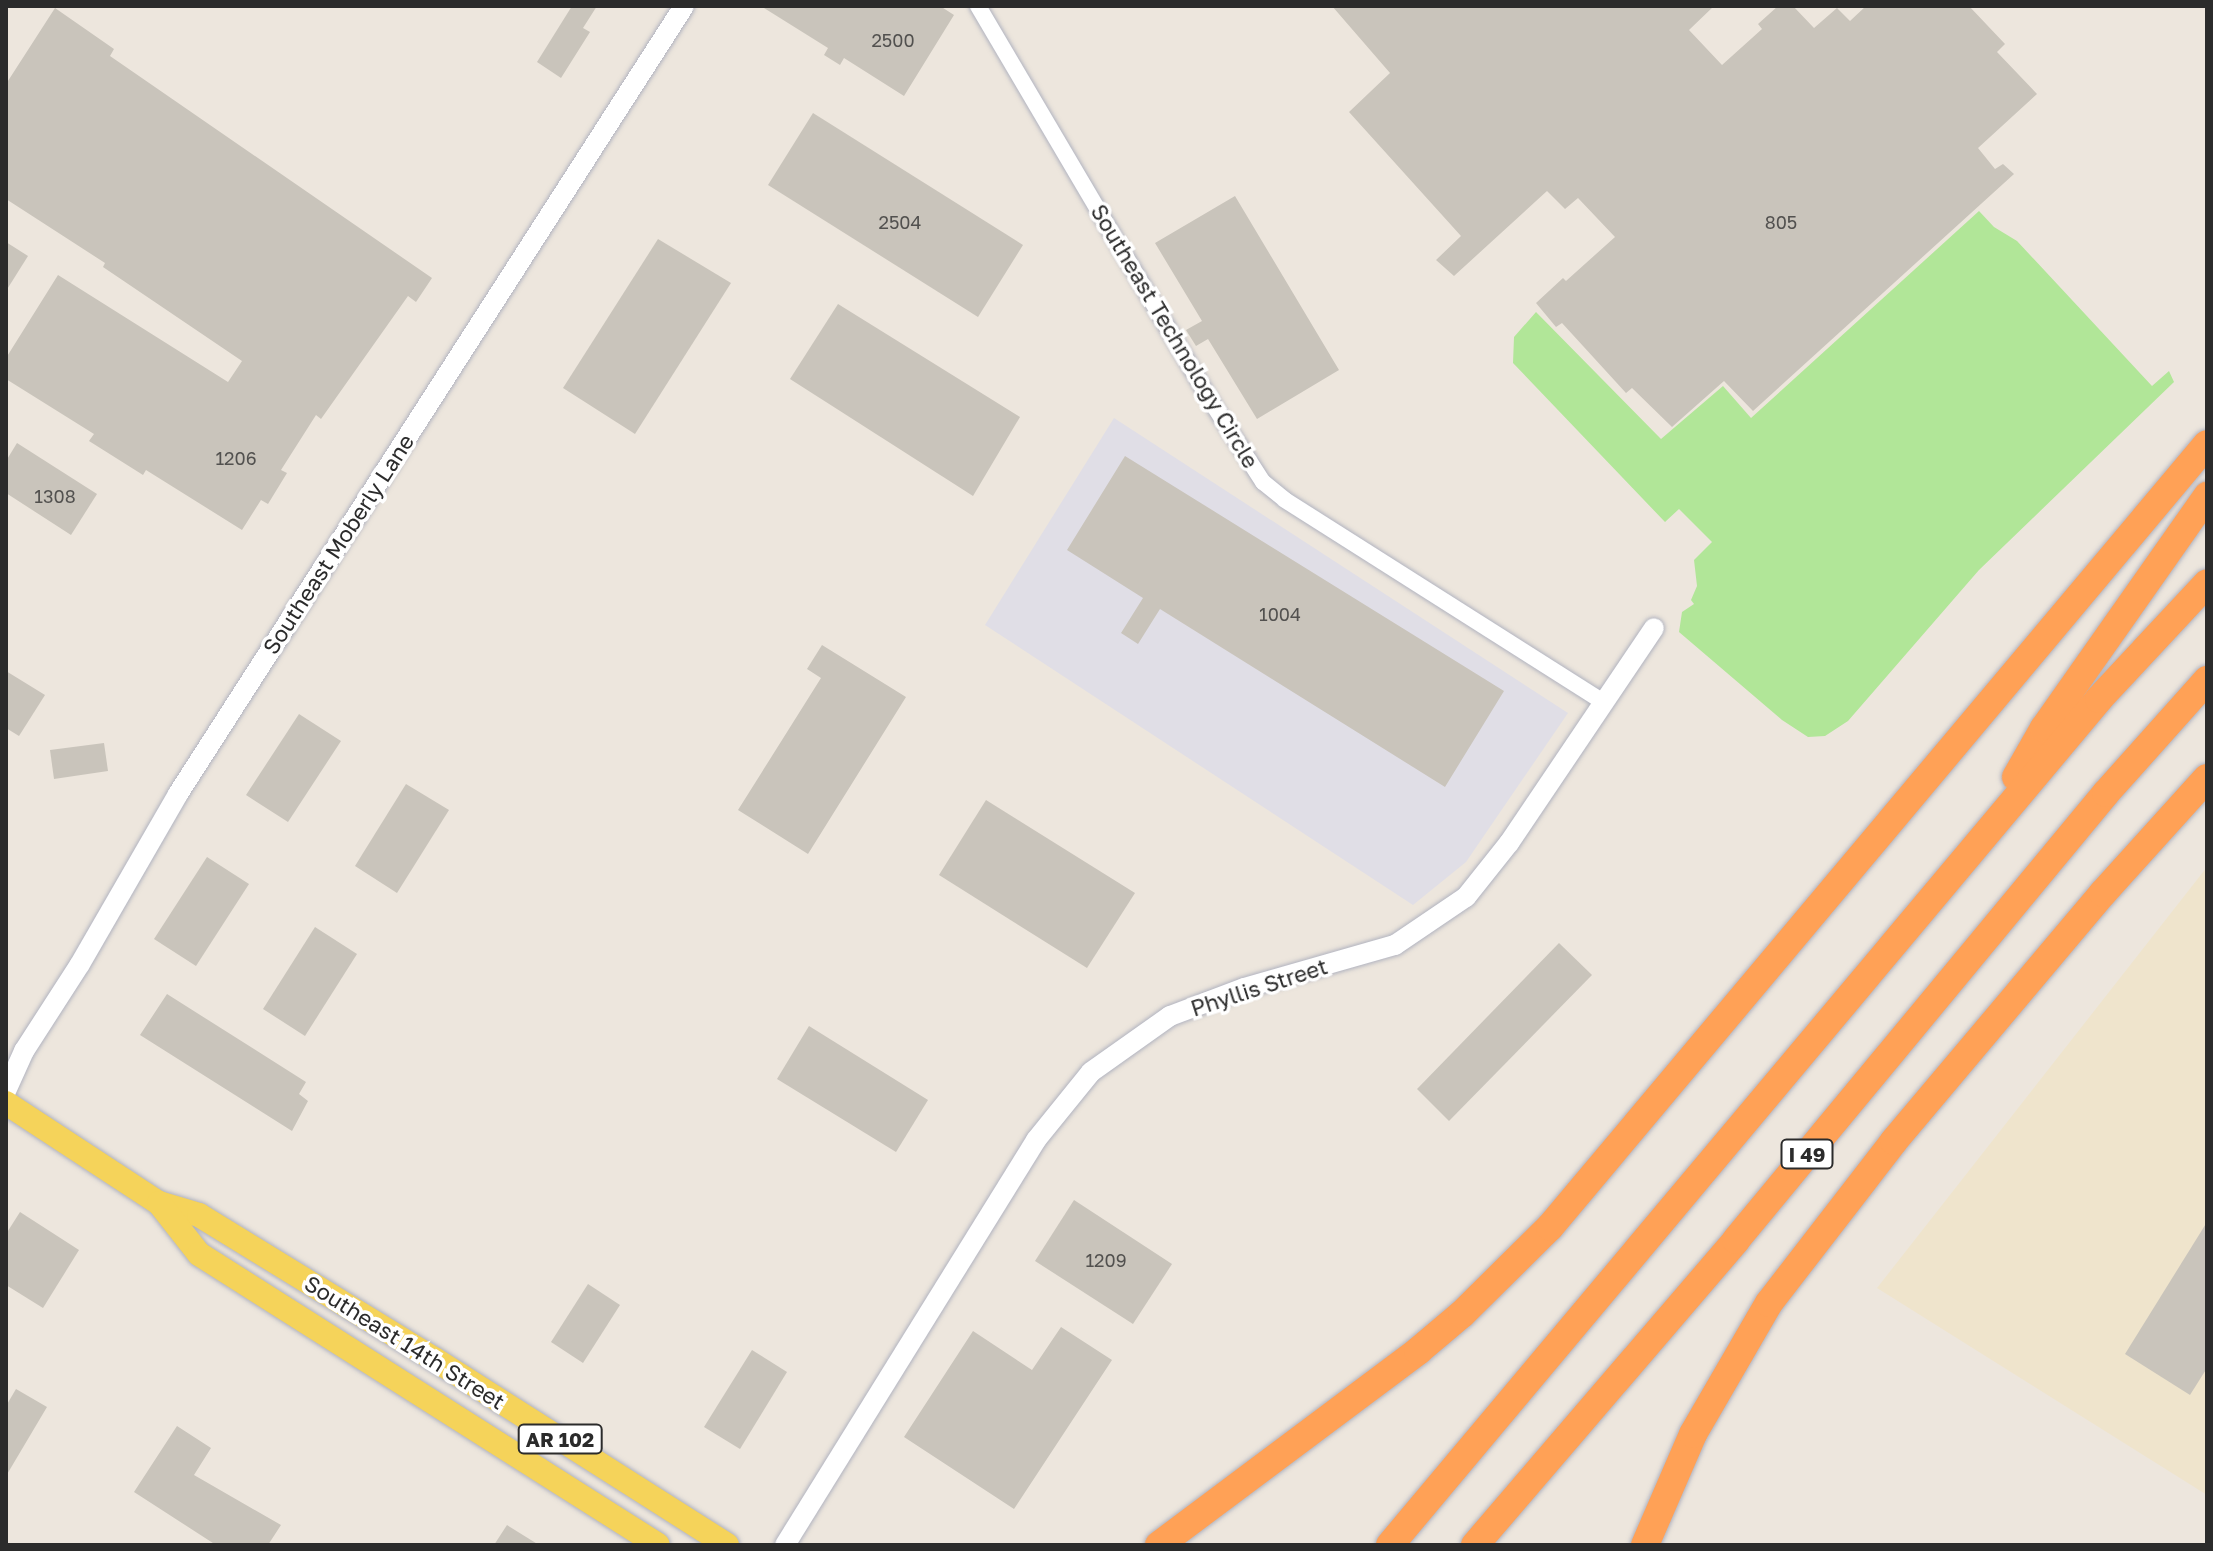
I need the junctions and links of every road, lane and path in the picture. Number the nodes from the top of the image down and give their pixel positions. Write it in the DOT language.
graph roads {
  1 [pos="684,6"];
  2 [pos="978,6"];
  3 [pos="2207,444"];
  4 [pos="2207,496"];
  5 [pos="2207,583"];
  6 [pos="1654,628"];
  7 [pos="2207,680"];
  8 [pos="1603,702"];
  9 [pos="2207,704"];
  10 [pos="2207,778"];
  11 [pos="2106,793"];
  12 [pos="1975,846"];
  13 [pos="6,1091"];
  14 [pos="6,1103"];
  15 [pos="159,1203"];
  16 [pos="658,1545"];
  17 [pos="727,1545"];
  18 [pos="785,1545"];
  19 [pos="1159,1545"];
  20 [pos="1390,1545"];
  21 [pos="1475,1545"];
  22 [pos="1645,1545"];
  1 -- 13 [label="street, Southeast Moberly Lane"];
  2 -- 8 [label="street, Southeast Technology Circle"];
  3 -- 19 [label="highway"];
  4 -- 12 [label="highway"];
  5 -- 12 [label="highway"];
  6 -- 8 [label="street, Phyllis Street"];
  7 -- 11 [label="highway, I 49"];
  8 -- 18 [label="street, Phyllis Street"];
  9 -- 11 [label="highway"];
  10 -- 22 [label="highway"];
  11 -- 21 [label="highway, I 49"];
  12 -- 20 [label="highway"];
  14 -- 15 [label="main road, Southeast 14th Street / AR 102"];
  15 -- 16 [label="main road, Southeast 14th Street / AR 102"];
  15 -- 17 [label="main road, Southeast 14th Street / AR 102"];
}
